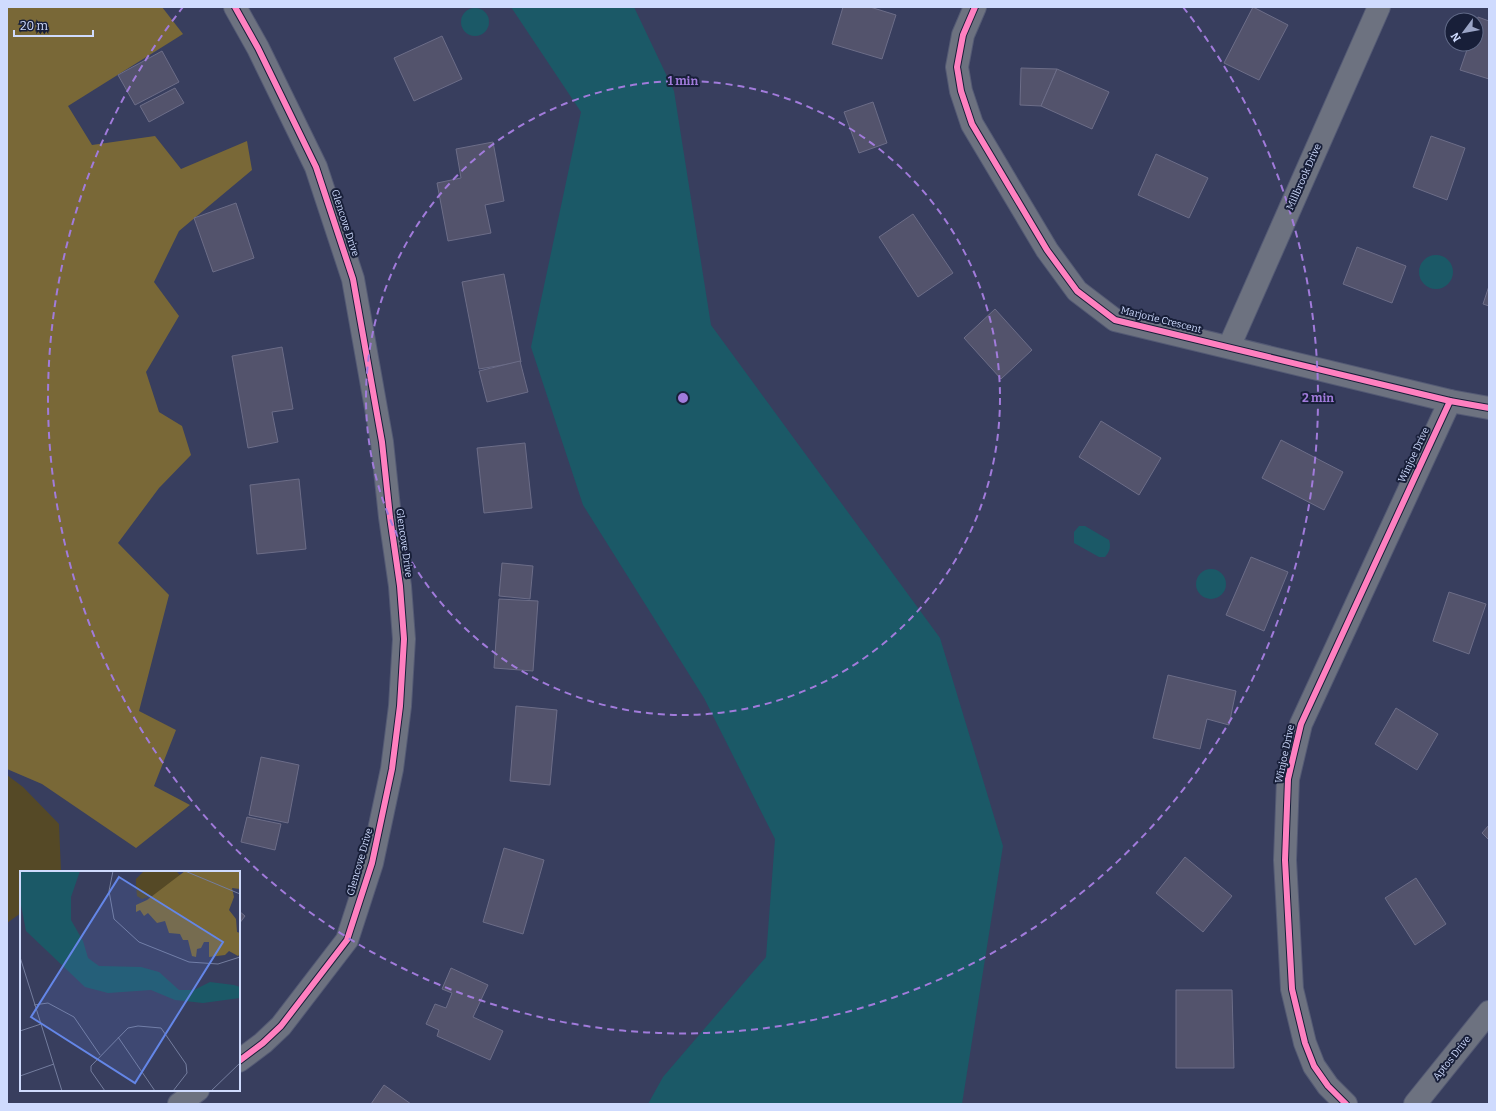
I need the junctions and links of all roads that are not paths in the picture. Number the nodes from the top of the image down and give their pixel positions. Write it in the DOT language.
graph roads {
  1 [pos="235,7"];
  2 [pos="975,7"];
  3 [pos="1379,7"];
  4 [pos="1229,348"];
  5 [pos="1450,401"];
  6 [pos="1489,408"];
  7 [pos="1489,1012"];
  8 [pos="240,1060"];
  9 [pos="197,1091"];
  10 [pos="179,1104"];
  11 [pos="1346,1104"];
  12 [pos="1415,1104"];
  1 -- 8 [label="street, Glencove Drive"];
  2 -- 4 [label="street, Marjorie Crescent"];
  3 -- 4 [label="street, Millbrook Drive"];
  4 -- 5 [label="street, Marjorie Crescent"];
  5 -- 6 [label="street, Marjorie Crescent"];
  5 -- 11 [label="street, Winjoe Drive"];
  7 -- 12 [label="street, Aptos Drive"];
  9 -- 10 [label="street"];
}
